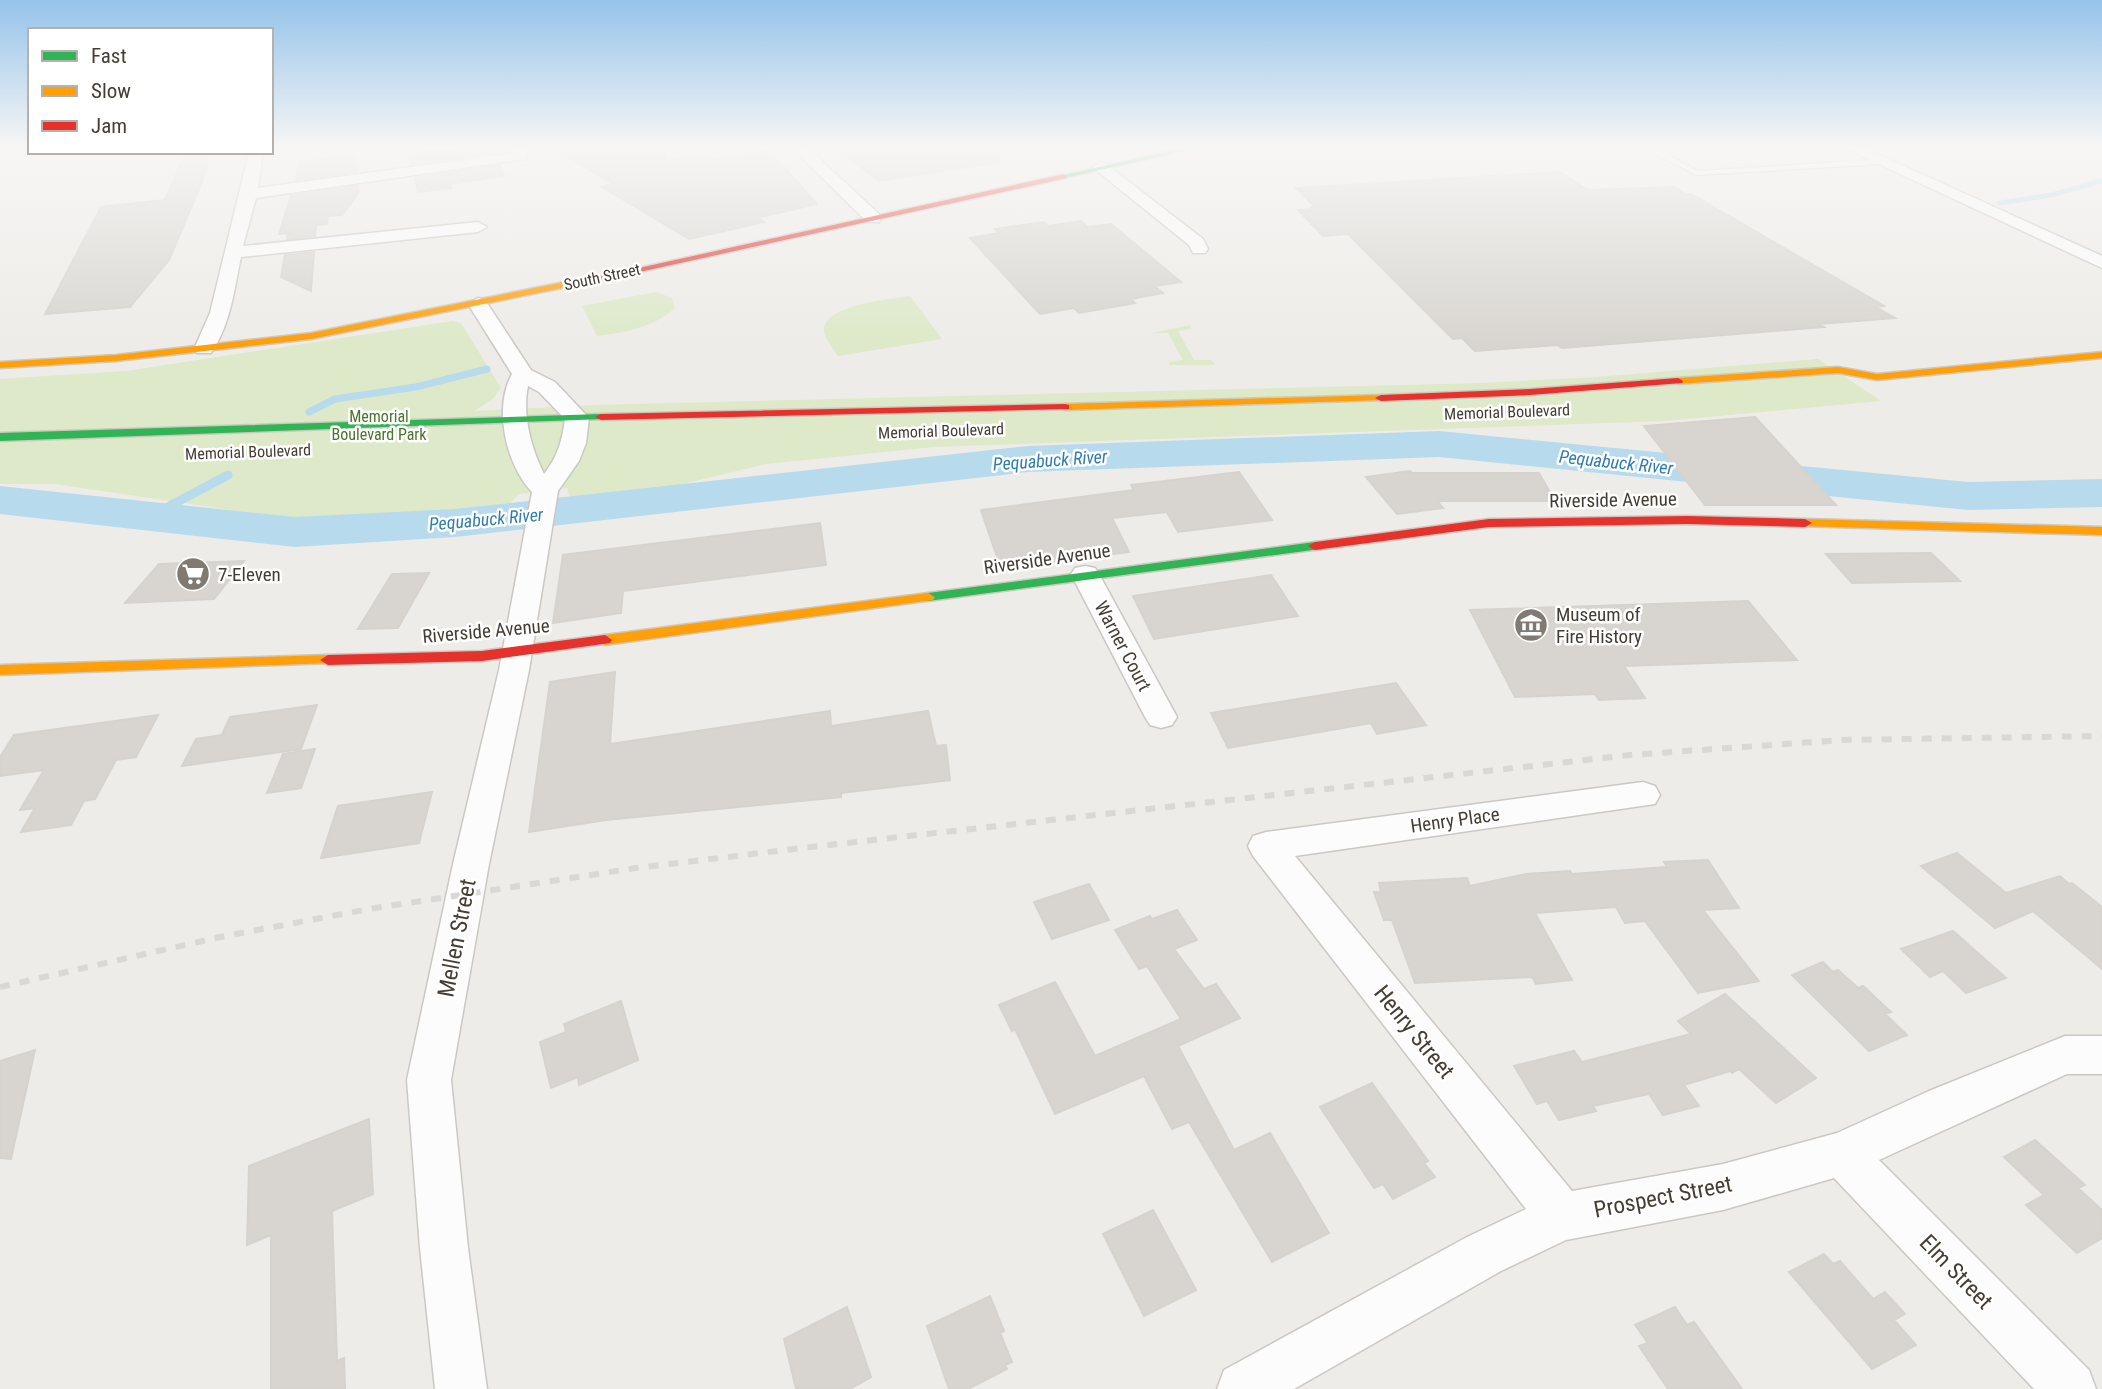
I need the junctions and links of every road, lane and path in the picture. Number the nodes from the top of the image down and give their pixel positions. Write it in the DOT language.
graph roads {
  1 [pos="243,212"];
  2 [pos="866,212"];
  3 [pos="901,212"];
  4 [pos="1158,212"];
  5 [pos="1988,212"];
  6 [pos="873,218"];
  7 [pos="478,226"];
  8 [pos="1199,249"];
  9 [pos="233,252"];
  10 [pos="2102,263"];
  11 [pos="478,304"];
  12 [pos="204,349"];
  13 [pos="2102,355"];
  14 [pos="0,365"];
  15 [pos="523,374"];
  16 [pos="1877,377"];
  17 [pos="1850,388"];
  18 [pos="578,418"];
  19 [pos="516,420"];
  20 [pos="0,437"];
  21 [pos="545,491"];
  22 [pos="2102,531"];
  23 [pos="1085,574"];
  24 [pos="517,651"];
  25 [pos="0,670"];
  26 [pos="1161,717"];
  27 [pos="1643,795"];
  28 [pos="1266,846"];
  29 [pos="2102,1055"];
  30 [pos="1842,1154"];
  31 [pos="1562,1217"];
  32 [pos="461,1389"];
  33 [pos="1243,1389"];
  34 [pos="2070,1389"];
  1 -- 9 [label="street"];
  2 -- 6 [label="street"];
  3 -- 6 [label="main road, South Street"];
  4 -- 8 [label="street"];
  5 -- 10 [label="street"];
  6 -- 11 [label="main road, South Street"];
  7 -- 9 [label="street"];
  9 -- 12 [label="street"];
  11 -- 12 [label="main road, South Street"];
  11 -- 15 [label="street"];
  12 -- 14 [label="main road, South Street"];
  13 -- 16 [label="main road, Memorial Boulevard"];
  15 -- 18 [label="street"];
  15 -- 19 [label="street"];
  16 -- 17 [label="main road, Memorial Boulevard"];
  16 -- 18 [label="main road, Memorial Boulevard"];
  18 -- 19 [label="main road, Memorial Boulevard"];
  18 -- 21 [label="street, Mellen Street"];
  19 -- 20 [label="main road, Memorial Boulevard"];
  19 -- 21 [label="street"];
  21 -- 24 [label="street, Mellen Street"];
  22 -- 23 [label="main road, Riverside Avenue"];
  23 -- 24 [label="main road, Riverside Avenue"];
  23 -- 26 [label="street, Warner Court"];
  24 -- 25 [label="main road, Riverside Avenue"];
  24 -- 32 [label="street, Mellen Street"];
  27 -- 28 [label="street, Henry Place"];
  28 -- 31 [label="street, Henry Street"];
  29 -- 30 [label="street, Prospect Street"];
  30 -- 31 [label="street, Prospect Street"];
  30 -- 34 [label="street, Elm Street"];
  31 -- 33 [label="street, Prospect Street"];
}
